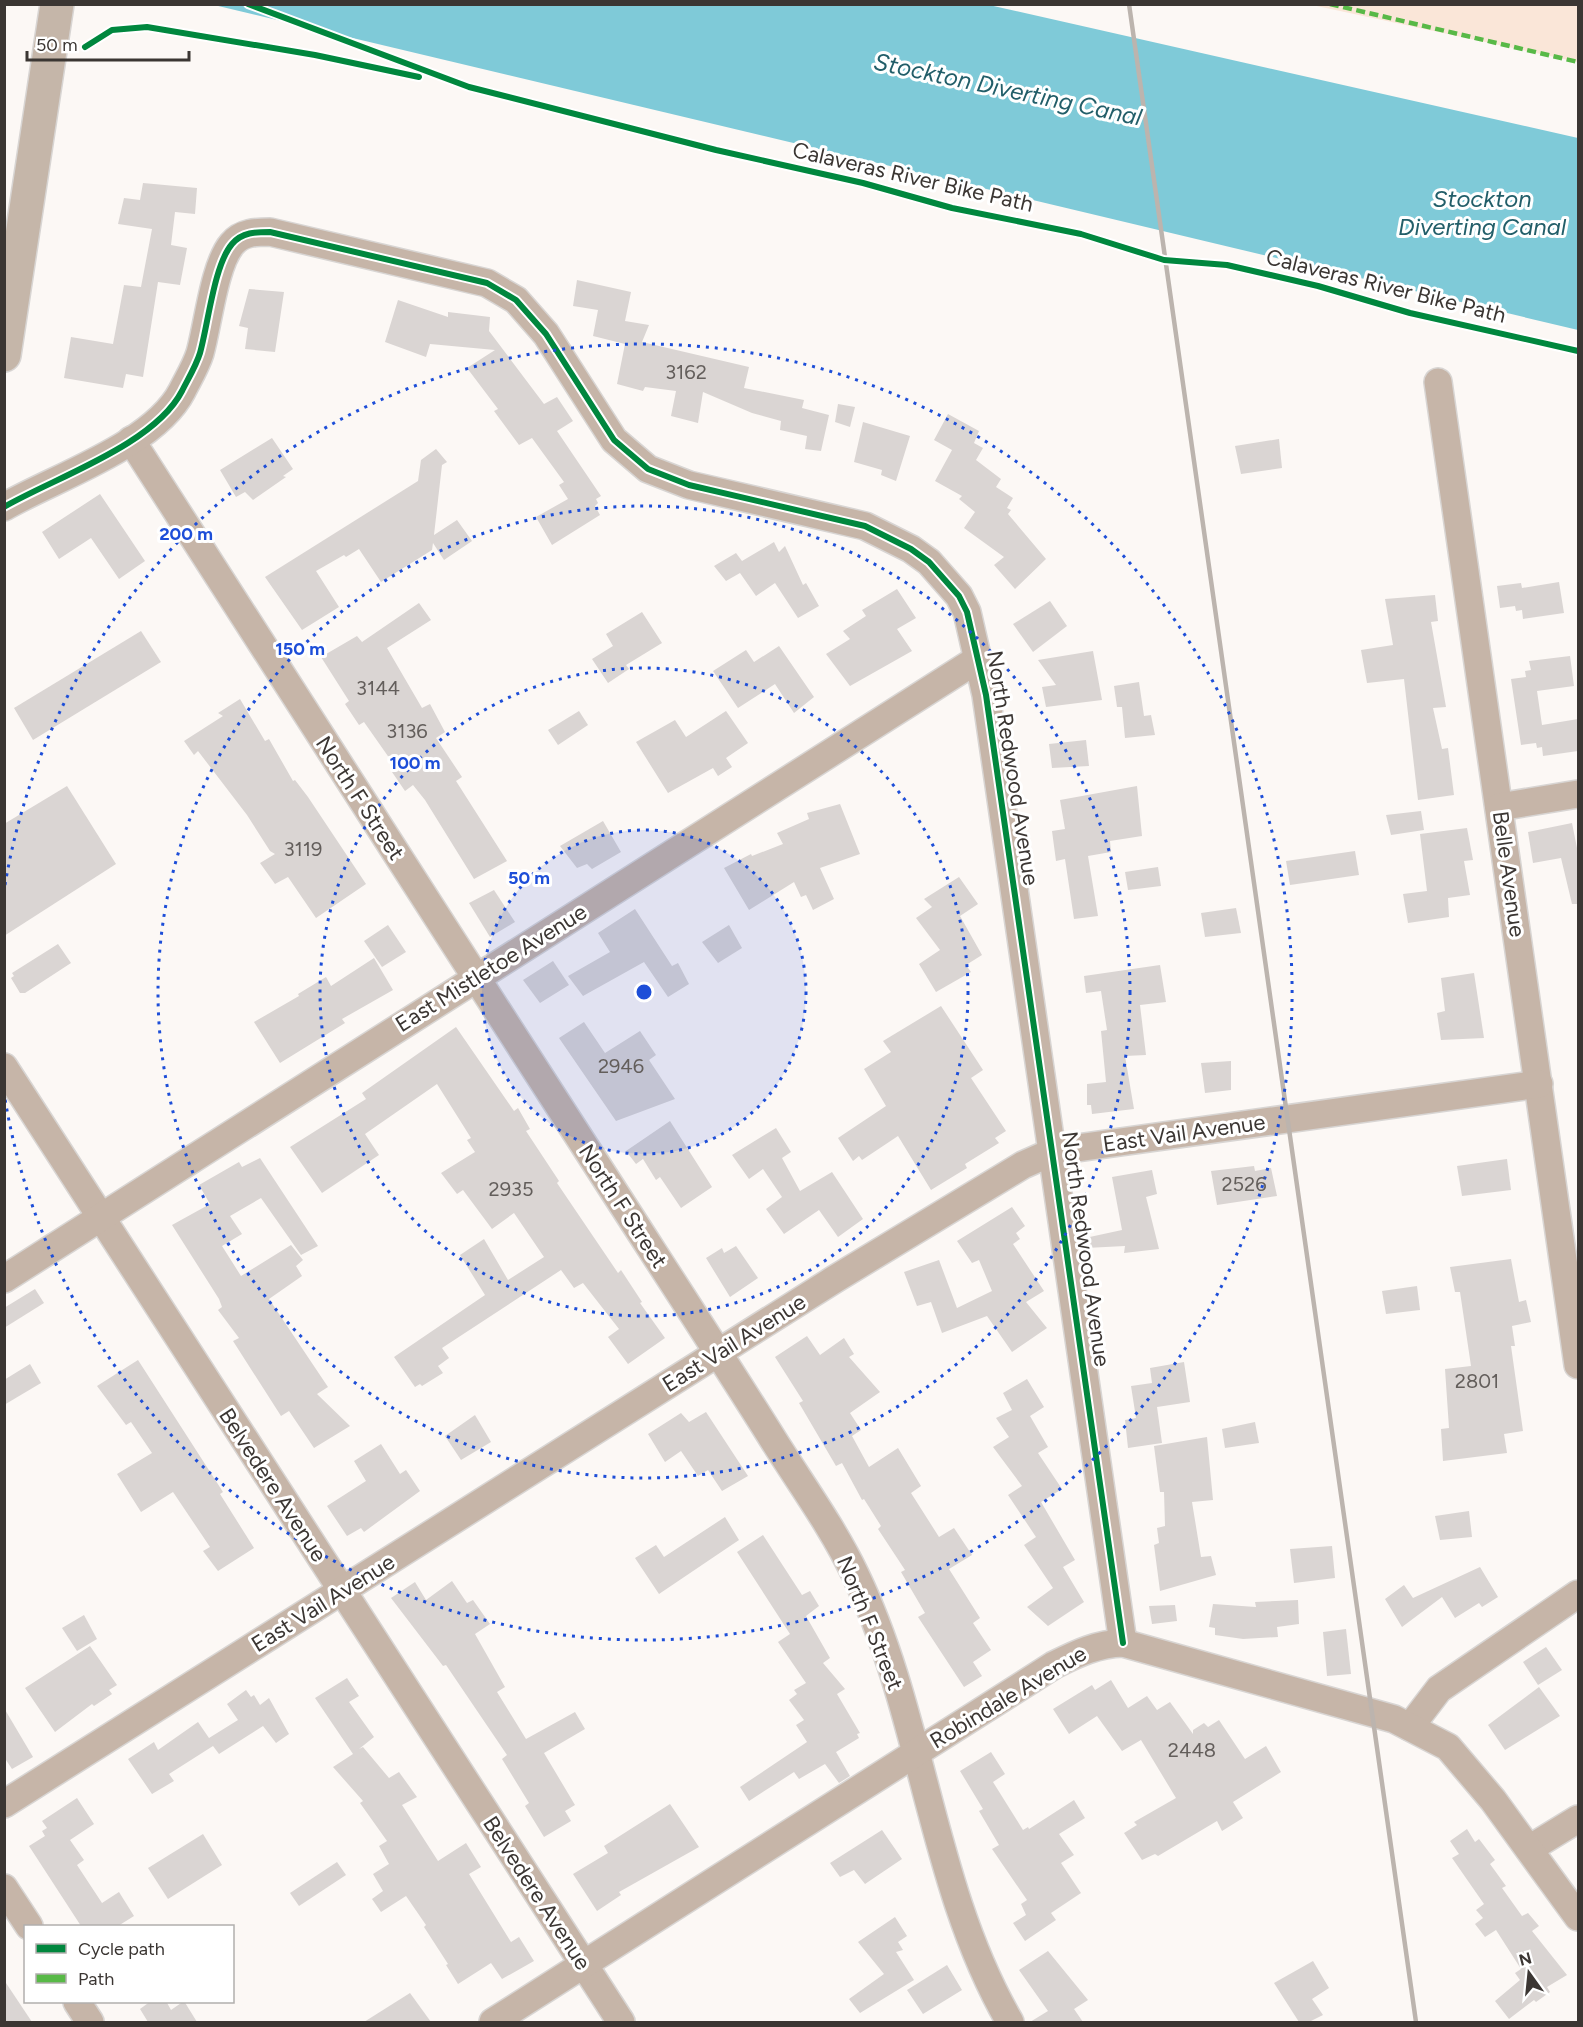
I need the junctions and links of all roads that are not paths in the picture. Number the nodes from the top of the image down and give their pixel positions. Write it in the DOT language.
graph roads {
  1 [pos="57,5"];
  2 [pos="4,355"];
  3 [pos="1438,382"];
  4 [pos="131,440"];
  5 [pos="4,507"];
  6 [pos="978,659"];
  7 [pos="1578,794"];
  8 [pos="1499,807"];
  9 [pos="475,979"];
  10 [pos="4,1067"];
  11 [pos="1539,1084"];
  12 [pos="1054,1154"];
  13 [pos="100,1218"];
  14 [pos="4,1279"];
  15 [pos="718,1353"];
  16 [pos="1578,1365"];
  17 [pos="342,1591"];
  18 [pos="1578,1594"];
  19 [pos="1123,1643"];
  20 [pos="1410,1727"];
  21 [pos="916,1754"];
  22 [pos="4,1804"];
  23 [pos="1578,1819"];
  24 [pos="1529,1849"];
  25 [pos="4,1888"];
  26 [pos="1578,1917"];
  27 [pos="28,1925"];
  28 [pos="584,1966"];
  29 [pos="78,2003"];
  30 [pos="90,2022"];
  31 [pos="493,2022"];
  32 [pos="621,2022"];
  33 [pos="1010,2022"];
  1 -- 2 [label="main road"];
  3 -- 8 [label="street, Belle Avenue"];
  4 -- 5 [label="street"];
  4 -- 6 [label="street, North Redwood Avenue"];
  4 -- 9 [label="street, North F Street"];
  6 -- 9 [label="street, East Mistletoe Avenue"];
  6 -- 12 [label="street, North Redwood Avenue"];
  7 -- 8 [label="street"];
  8 -- 11 [label="street, Belle Avenue"];
  9 -- 13 [label="street, East Mistletoe Avenue"];
  9 -- 15 [label="street, North F Street"];
  10 -- 13 [label="street, Belvedere Avenue"];
  11 -- 12 [label="street, East Vail Avenue"];
  11 -- 16 [label="street, Belle Avenue"];
  12 -- 15 [label="street, East Vail Avenue"];
  12 -- 19 [label="street, North Redwood Avenue"];
  13 -- 14 [label="street, East Mistletoe Avenue"];
  13 -- 17 [label="street, Belvedere Avenue"];
  15 -- 17 [label="street, East Vail Avenue"];
  15 -- 21 [label="street, North F Street"];
  17 -- 22 [label="street, East Vail Avenue"];
  17 -- 28 [label="street, Belvedere Avenue"];
  18 -- 20 [label="street"];
  19 -- 20 [label="street, Robindale Avenue"];
  19 -- 21 [label="street, Robindale Avenue"];
  20 -- 24 [label="street, Robindale Avenue"];
  21 -- 28 [label="street, Robindale Avenue"];
  21 -- 33 [label="street, North F Street"];
  23 -- 24 [label="street"];
  24 -- 26 [label="street, Robindale Avenue"];
  25 -- 27 [label="street"];
  28 -- 31 [label="street, Robindale Avenue"];
  28 -- 32 [label="street, Belvedere Avenue"];
  29 -- 30 [label="street"];
}
